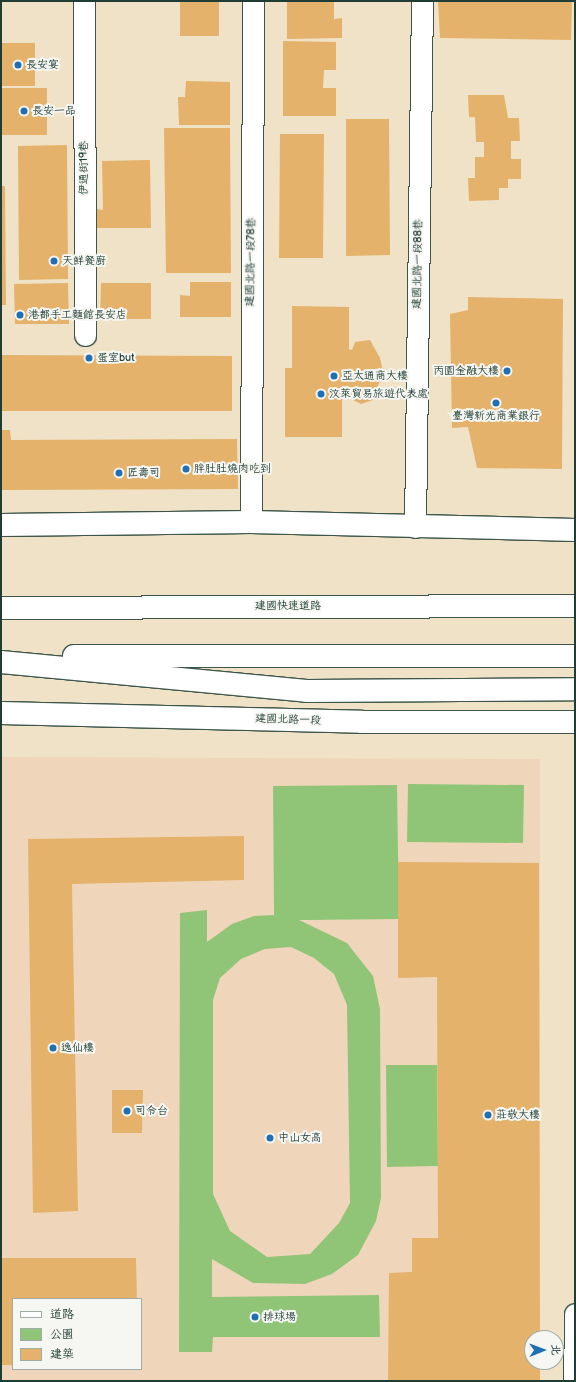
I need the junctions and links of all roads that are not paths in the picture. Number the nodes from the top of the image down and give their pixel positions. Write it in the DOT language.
graph roads {
  1 [pos="84,1"];
  2 [pos="253,1"];
  3 [pos="422,1"];
  4 [pos="85,336"];
  5 [pos="251,522"];
  6 [pos="1,525"];
  7 [pos="415,527"];
  8 [pos="575,530"];
  9 [pos="575,606"];
  10 [pos="1,608"];
  11 [pos="1,656"];
  12 [pos="575,656"];
  13 [pos="1,662"];
  14 [pos="575,689"];
  15 [pos="1,713"];
  16 [pos="575,722"];
  17 [pos="575,1314"];
  18 [pos="574,1381"];
  1 -- 4 [label="street, 伊通街19巷"];
  2 -- 5 [label="street, 建國北路一段78巷"];
  3 -- 7 [label="street, 建國北路一段88巷"];
  5 -- 6 [label="main road"];
  5 -- 7 [label="main road"];
  7 -- 8 [label="main road"];
  9 -- 10 [label="main road, 建國快速道路"];
  11 -- 12 [label="main road"];
  13 -- 14 [label="main road"];
  15 -- 16 [label="main road, 建國北路一段"];
  17 -- 18 [label="street"];
}
